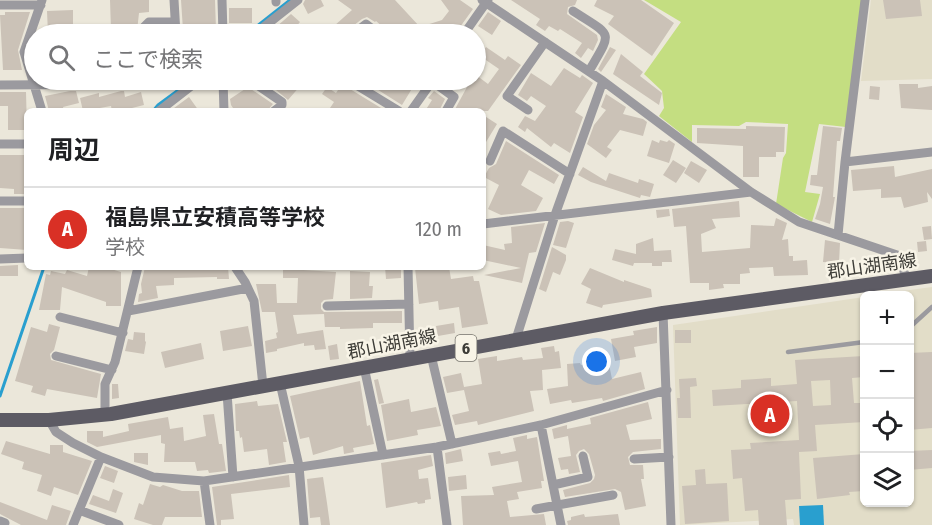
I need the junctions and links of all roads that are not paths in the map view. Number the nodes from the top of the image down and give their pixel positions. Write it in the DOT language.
graph roads {
  1 [pos="174,0"];
  2 [pos="222,0"];
  3 [pos="298,0"];
  4 [pos="865,0"];
  5 [pos="485,1"];
  6 [pos="41,3"];
  7 [pos="0,5"];
  8 [pos="573,11"];
  9 [pos="175,22"];
  10 [pos="34,24"];
  11 [pos="148,24"];
  12 [pos="223,24"];
  13 [pos="268,24"];
  14 [pos="470,24"];
  15 [pos="545,42"];
  16 [pos="589,71"];
  17 [pos="603,81"];
  18 [pos="0,85"];
  19 [pos="24,85"];
  20 [pos="36,90"];
  21 [pos="186,90"];
  22 [pos="223,90"];
  23 [pos="265,90"];
  24 [pos="364,90"];
  25 [pos="426,90"];
  26 [pos="445,90"];
  27 [pos="41,108"];
  28 [pos="163,108"];
  29 [pos="224,108"];
  30 [pos="278,108"];
  31 [pos="394,108"];
  32 [pos="413,108"];
  33 [pos="448,108"];
  34 [pos="528,110"];
  35 [pos="0,144"];
  36 [pos="24,144"];
  37 [pos="932,152"];
  38 [pos="490,161"];
  39 [pos="845,162"];
  40 [pos="570,174"];
  41 [pos="751,192"];
  42 [pos="0,201"];
  43 [pos="24,201"];
  44 [pos="555,215"];
  45 [pos="486,224"];
  46 [pos="838,235"];
  47 [pos="24,258"];
  48 [pos="0,259"];
  49 [pos="137,270"];
  50 [pos="237,270"];
  51 [pos="408,270"];
  52 [pos="932,276"];
  53 [pos="906,279"];
  54 [pos="248,288"];
  55 [pos="409,304"];
  56 [pos="327,306"];
  57 [pos="932,307"];
  58 [pos="128,311"];
  59 [pos="663,313"];
  60 [pos="60,317"];
  61 [pos="914,323"];
  62 [pos="123,333"];
  63 [pos="516,339"];
  64 [pos="860,343"];
  65 [pos="788,352"];
  66 [pos="431,355"];
  67 [pos="56,356"];
  68 [pos="410,358"];
  69 [pos="364,367"];
  70 [pos="112,370"];
  71 [pos="280,383"];
  72 [pos="263,387"];
  73 [pos="667,390"];
  74 [pos="227,393"];
  75 [pos="105,414"];
  76 [pos="0,420"];
  77 [pos="49,420"];
  78 [pos="541,425"];
  79 [pos="452,444"];
  80 [pos="437,447"];
  81 [pos="383,455"];
  82 [pos="584,456"];
  83 [pos="101,457"];
  84 [pos="669,457"];
  85 [pos="634,459"];
  86 [pos="299,466"];
  87 [pos="233,477"];
  88 [pos="204,481"];
  89 [pos="553,485"];
  90 [pos="613,495"];
  91 [pos="557,506"];
  92 [pos="536,509"];
  93 [pos="79,510"];
  94 [pos="73,525"];
  95 [pos="119,525"];
  96 [pos="210,525"];
  97 [pos="304,525"];
  98 [pos="447,525"];
  99 [pos="561,525"];
  100 [pos="671,525"];
  1 -- 9 [label="street"];
  2 -- 12 [label="street"];
  3 -- 13 [label="street"];
  4 -- 39 [label="street"];
  5 -- 14 [label="street"];
  5 -- 15 [label="street"];
  6 -- 7 [label="street"];
  6 -- 10 [label="street"];
  8 -- 16 [label="street"];
  9 -- 11 [label="street"];
  15 -- 16 [label="street"];
  15 -- 34 [label="street"];
  16 -- 17 [label="street"];
  17 -- 40 [label="street"];
  17 -- 41 [label="street"];
  18 -- 19 [label="street"];
  20 -- 27 [label="street"];
  21 -- 28 [label="street"];
  22 -- 29 [label="street"];
  23 -- 30 [label="street"];
  24 -- 31 [label="street"];
  25 -- 32 [label="street"];
  26 -- 33 [label="street"];
  35 -- 36 [label="street"];
  37 -- 39 [label="street"];
  38 -- 40 [label="street"];
  39 -- 46 [label="street"];
  40 -- 44 [label="street"];
  41 -- 44 [label="street"];
  41 -- 46 [label="street"];
  42 -- 43 [label="street"];
  44 -- 45 [label="street"];
  44 -- 63 [label="street"];
  46 -- 53 [label="street"];
  47 -- 48 [label="street"];
  49 -- 58 [label="street"];
  50 -- 54 [label="street"];
  51 -- 55 [label="street"];
  52 -- 53 [label="main road, 郡山湖南線 / 6"];
  53 -- 59 [label="main road, 郡山湖南線 / 6"];
  54 -- 58 [label="street"];
  54 -- 72 [label="street"];
  55 -- 56 [label="street"];
  55 -- 68 [label="street"];
  57 -- 61 [label="lane"];
  58 -- 62 [label="street"];
  59 -- 63 [label="main road, 郡山湖南線 / 6"];
  59 -- 73 [label="street"];
  60 -- 62 [label="street"];
  62 -- 70 [label="street"];
  63 -- 66 [label="main road, 郡山湖南線 / 6"];
  64 -- 65 [label="lane"];
  66 -- 68 [label="main road, 郡山湖南線 / 6"];
  66 -- 79 [label="street"];
  67 -- 70 [label="street"];
  68 -- 69 [label="main road, 郡山湖南線 / 6"];
  69 -- 71 [label="main road, 郡山湖南線 / 6"];
  69 -- 81 [label="street"];
  70 -- 75 [label="street"];
  71 -- 72 [label="main road, 郡山湖南線 / 6"];
  71 -- 86 [label="street"];
  72 -- 74 [label="main road, 郡山湖南線 / 6"];
  73 -- 78 [label="street"];
  73 -- 84 [label="street"];
  74 -- 75 [label="main road, 郡山湖南線 / 6"];
  74 -- 87 [label="street"];
  75 -- 77 [label="main road, 郡山湖南線 / 6"];
  76 -- 77 [label="main road, 郡山湖南線 / 6"];
  77 -- 83 [label="street"];
  78 -- 79 [label="street"];
  78 -- 89 [label="street"];
  79 -- 80 [label="street"];
  80 -- 81 [label="street"];
  80 -- 98 [label="street"];
  81 -- 86 [label="street"];
  82 -- 89 [label="street"];
  83 -- 88 [label="street"];
  83 -- 93 [label="street"];
  84 -- 85 [label="street"];
  84 -- 100 [label="street"];
  86 -- 87 [label="street"];
  86 -- 97 [label="street"];
  87 -- 88 [label="street"];
  88 -- 96 [label="street"];
  89 -- 91 [label="street"];
  90 -- 91 [label="street"];
  91 -- 92 [label="street"];
  91 -- 99 [label="street"];
  93 -- 94 [label="street"];
  93 -- 95 [label="street"];
}
